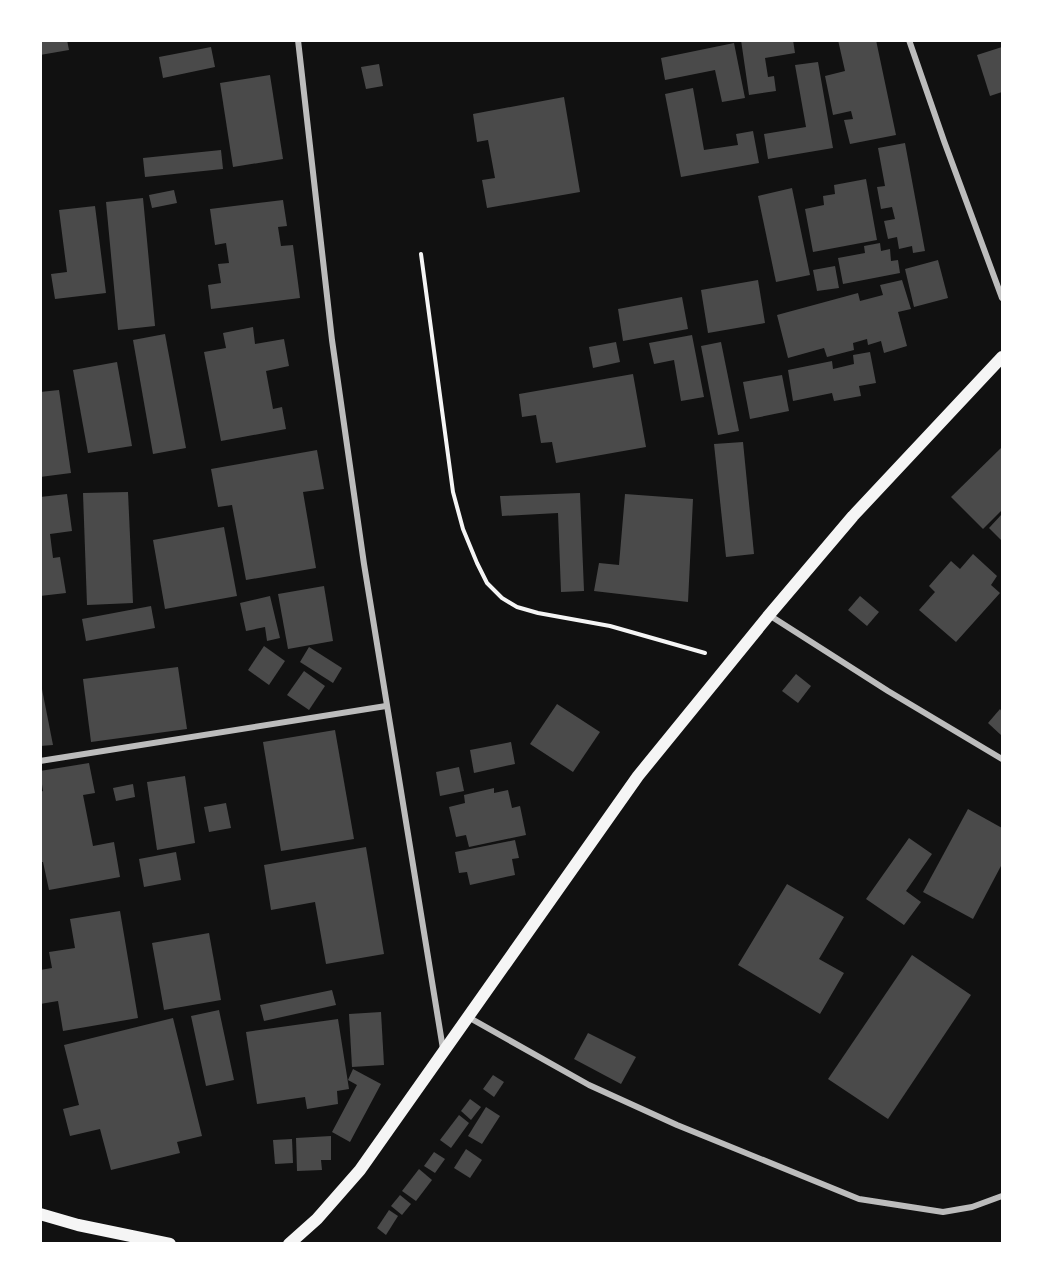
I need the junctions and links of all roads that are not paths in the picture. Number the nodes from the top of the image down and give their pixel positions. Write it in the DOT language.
graph roads {
  1 [pos="298,40"];
  2 [pos="909,40"];
  3 [pos="1002,298"];
  4 [pos="1002,357"];
  5 [pos="769,615"];
  6 [pos="386,706"];
  7 [pos="1002,759"];
  8 [pos="40,761"];
  9 [pos="467,1017"];
  10 [pos="443,1051"];
  11 [pos="1002,1196"];
  12 [pos="40,1214"];
  13 [pos="170,1244"];
  14 [pos="289,1244"];
  1 -- 6 [label="street"];
  2 -- 3 [label="street"];
  4 -- 5 [label="main road"];
  5 -- 7 [label="street"];
  5 -- 9 [label="main road"];
  6 -- 8 [label="street"];
  6 -- 10 [label="street"];
  9 -- 10 [label="main road"];
  9 -- 11 [label="street"];
  10 -- 14 [label="main road"];
  12 -- 13 [label="main road"];
}
